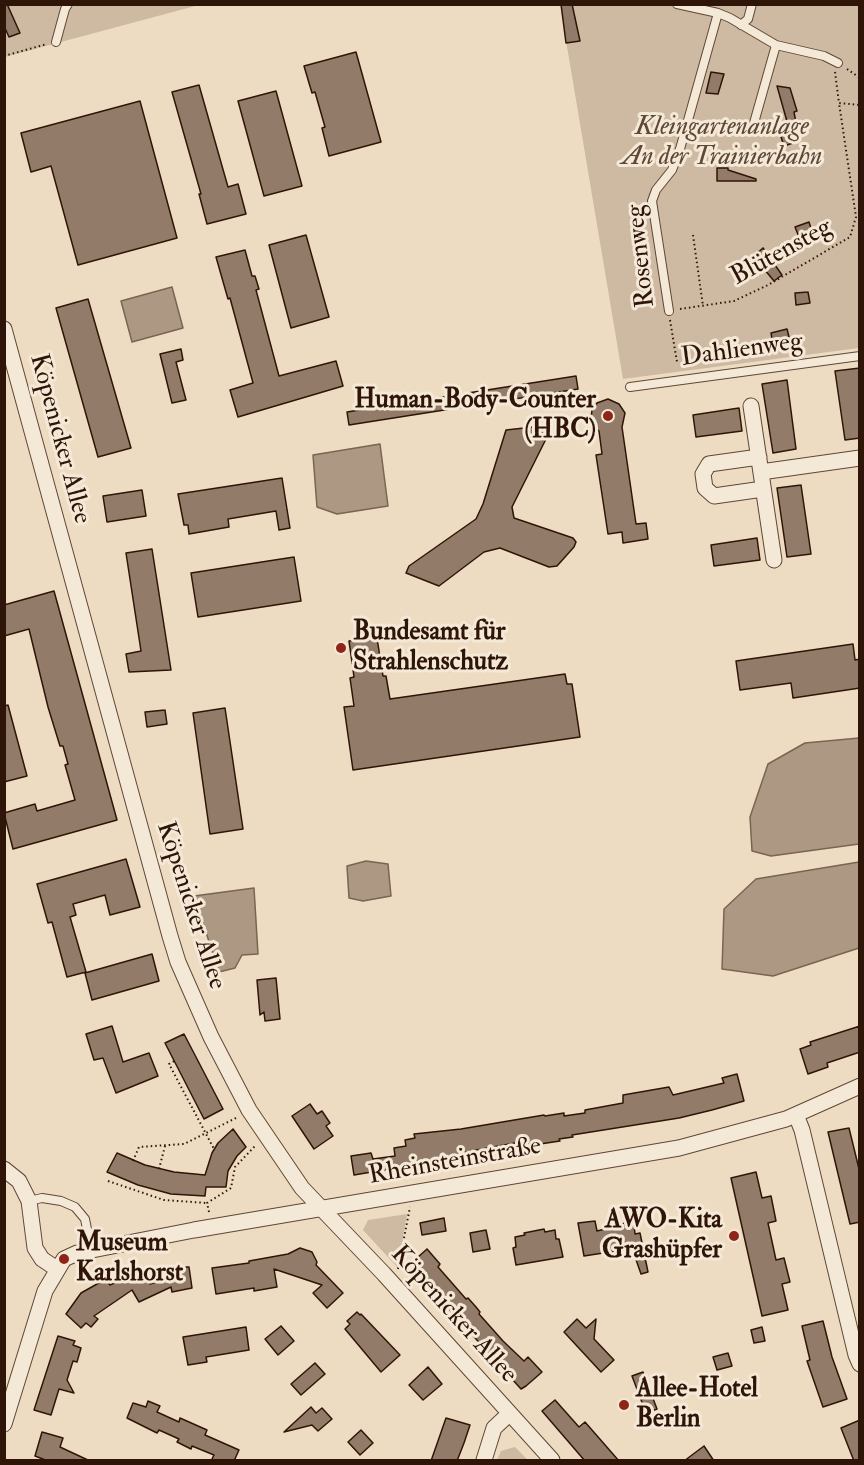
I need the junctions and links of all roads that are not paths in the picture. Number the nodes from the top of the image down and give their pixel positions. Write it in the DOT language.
graph roads {
  1 [pos="68,4"];
  2 [pos="677,4"];
  3 [pos="752,4"];
  4 [pos="718,13"];
  5 [pos="741,25"];
  6 [pos="56,42"];
  7 [pos="776,45"];
  8 [pos="838,63"];
  9 [pos="752,130"];
  10 [pos="669,311"];
  11 [pos="4,329"];
  12 [pos="860,356"];
  13 [pos="630,387"];
  14 [pos="751,406"];
  15 [pos="860,458"];
  16 [pos="760,464"];
  17 [pos="763,489"];
  18 [pos="774,560"];
  19 [pos="860,1086"];
  20 [pos="796,1115"];
  21 [pos="4,1169"];
  22 [pos="30,1201"];
  23 [pos="322,1209"];
  24 [pos="91,1249"];
  25 [pos="57,1269"];
  26 [pos="860,1364"];
  27 [pos="7,1405"];
  28 [pos="509,1414"];
  29 [pos="4,1424"];
  30 [pos="484,1461"];
  31 [pos="552,1461"];
  1 -- 6 [label="lane"];
  2 -- 4 [label="lane"];
  3 -- 5 [label="lane"];
  4 -- 5 [label="lane"];
  4 -- 10 [label="lane, Rosenweg"];
  5 -- 7 [label="lane"];
  7 -- 8 [label="lane"];
  7 -- 9 [label="lane"];
  11 -- 23 [label="street, Köpenicker Allee"];
  12 -- 13 [label="lane, Dahlienweg"];
  14 -- 16 [label="street"];
  15 -- 16 [label="street"];
  16 -- 17 [label="street"];
  16 -- 17 [label="street"];
  17 -- 18 [label="street"];
  19 -- 20 [label="street, Rheinsteinstraße"];
  20 -- 23 [label="street, Rheinsteinstraße"];
  20 -- 26 [label="street"];
  21 -- 22 [label="street"];
  22 -- 24 [label="lane"];
  22 -- 25 [label="street"];
  23 -- 24 [label="street, Rheinsteinstraße"];
  23 -- 28 [label="street, Köpenicker Allee"];
  24 -- 25 [label="street, Rheinsteinstraße"];
  25 -- 27 [label="street"];
  27 -- 29 [label="street"];
  28 -- 30 [label="street"];
  28 -- 31 [label="street, Köpenicker Allee"];
}
